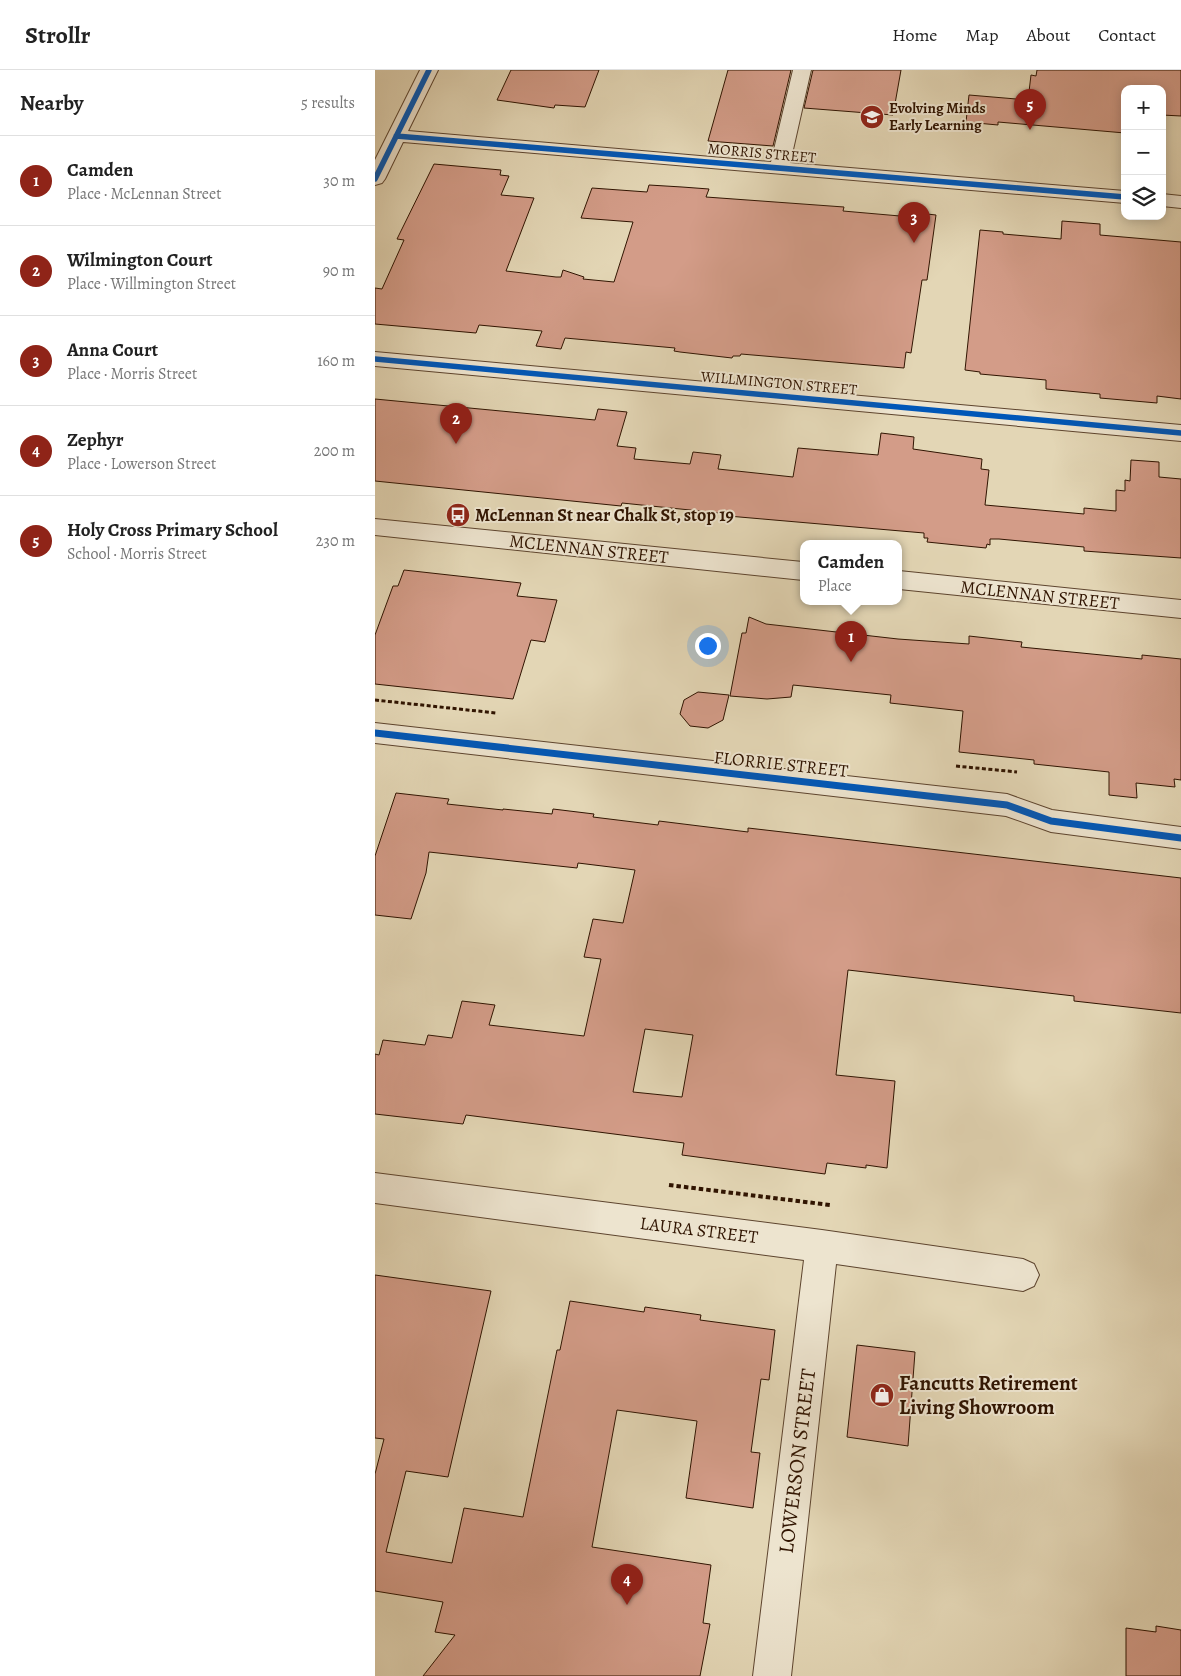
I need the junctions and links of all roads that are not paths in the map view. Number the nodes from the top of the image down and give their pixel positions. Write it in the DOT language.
graph roads {
  1 [pos="429,70"];
  2 [pos="802,70"];
  3 [pos="396,136"];
  4 [pos="779,168"];
  5 [pos="375,179"];
  6 [pos="1121,197"];
  7 [pos="1166,200"];
  8 [pos="1181,202"];
  9 [pos="375,359"];
  10 [pos="1181,434"];
  11 [pos="375,527"];
  12 [pos="800,571"];
  13 [pos="902,580"];
  14 [pos="1181,609"];
  15 [pos="375,733"];
  16 [pos="1181,838"];
  17 [pos="375,1188"];
  18 [pos="822,1246"];
  19 [pos="1023,1275"];
  20 [pos="772,1676"];
  1 -- 3 [label="street"];
  2 -- 4 [label="street"];
  3 -- 4 [label="street, MORRIS STREET"];
  3 -- 5 [label="street"];
  4 -- 6 [label="street, MORRIS STREET"];
  7 -- 8 [label="street"];
  9 -- 10 [label="street, WILLMINGTON STREET"];
  11 -- 12 [label="street, MCLENNAN STREET"];
  13 -- 14 [label="street, MCLENNAN STREET"];
  15 -- 16 [label="street, FLORRIE STREET"];
  17 -- 18 [label="street, LAURA STREET"];
  18 -- 19 [label="street, LAURA STREET"];
  18 -- 20 [label="street, LOWERSON STREET"];
}
